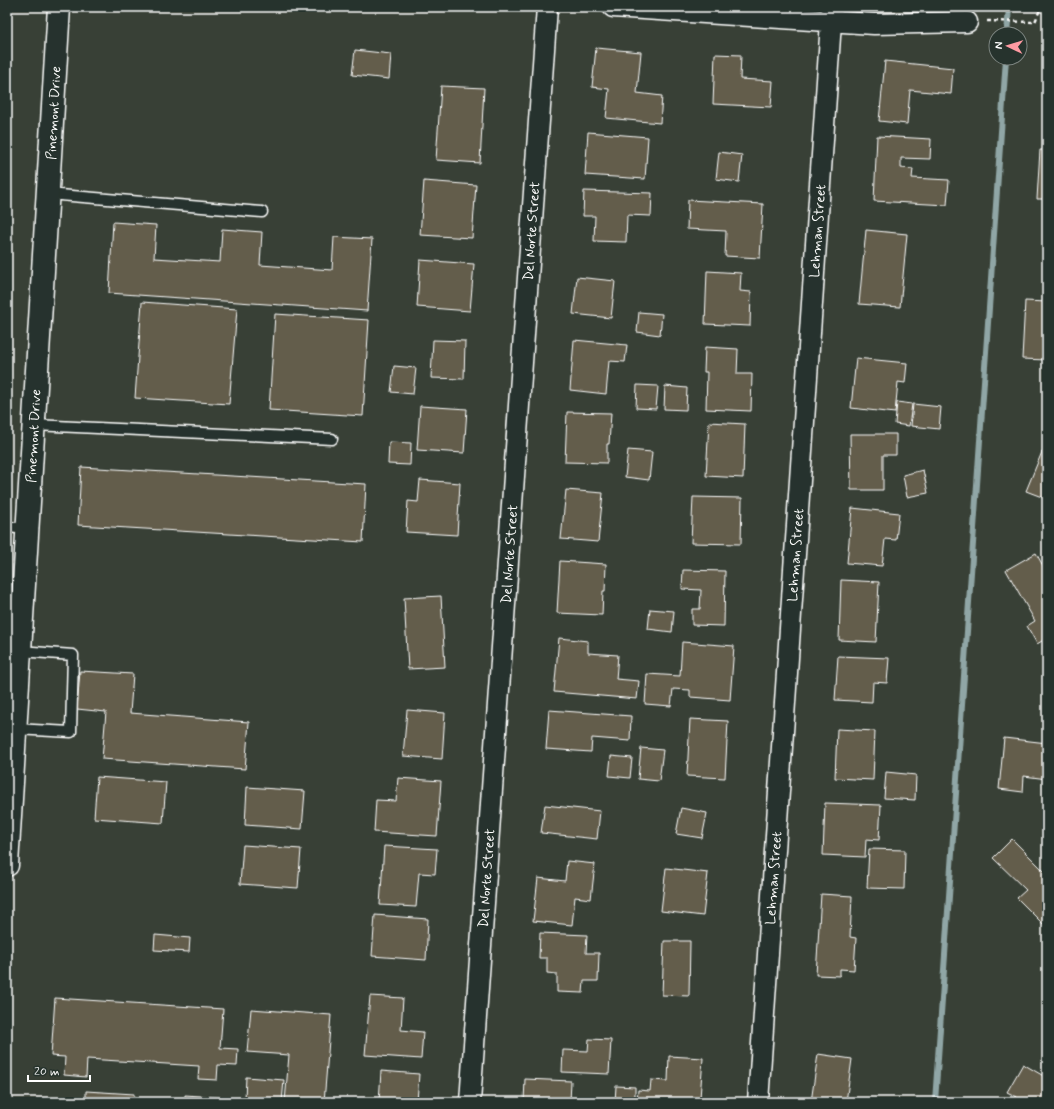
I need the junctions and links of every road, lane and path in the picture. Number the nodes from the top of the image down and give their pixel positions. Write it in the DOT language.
graph roads {
  1 [pos="59,7"];
  2 [pos="547,7"];
  3 [pos="613,7"];
  4 [pos="1041,7"];
  5 [pos="832,14"];
  6 [pos="976,21"];
  7 [pos="48,194"];
  8 [pos="262,212"];
  9 [pos="34,425"];
  10 [pos="332,439"];
  11 [pos="17,528"];
  12 [pos="15,664"];
  13 [pos="15,729"];
  14 [pos="7,865"];
  15 [pos="470,1102"];
  16 [pos="758,1102"];
  1 -- 7 [label="main road, Pinemont Drive"];
  2 -- 15 [label="street, Del Norte Street"];
  3 -- 5 [label="street"];
  4 -- 6 [label="path"];
  5 -- 6 [label="street"];
  5 -- 16 [label="street, Lehman Street"];
  7 -- 8 [label="lane"];
  7 -- 9 [label="main road, Pinemont Drive"];
  9 -- 10 [label="lane"];
  9 -- 11 [label="main road, Pinemont Drive"];
  11 -- 12 [label="main road, Pinemont Drive"];
  12 -- 13 [label="main road, Pinemont Drive"];
  12 -- 13 [label="lane"];
  13 -- 14 [label="main road, Pinemont Drive"];
}
